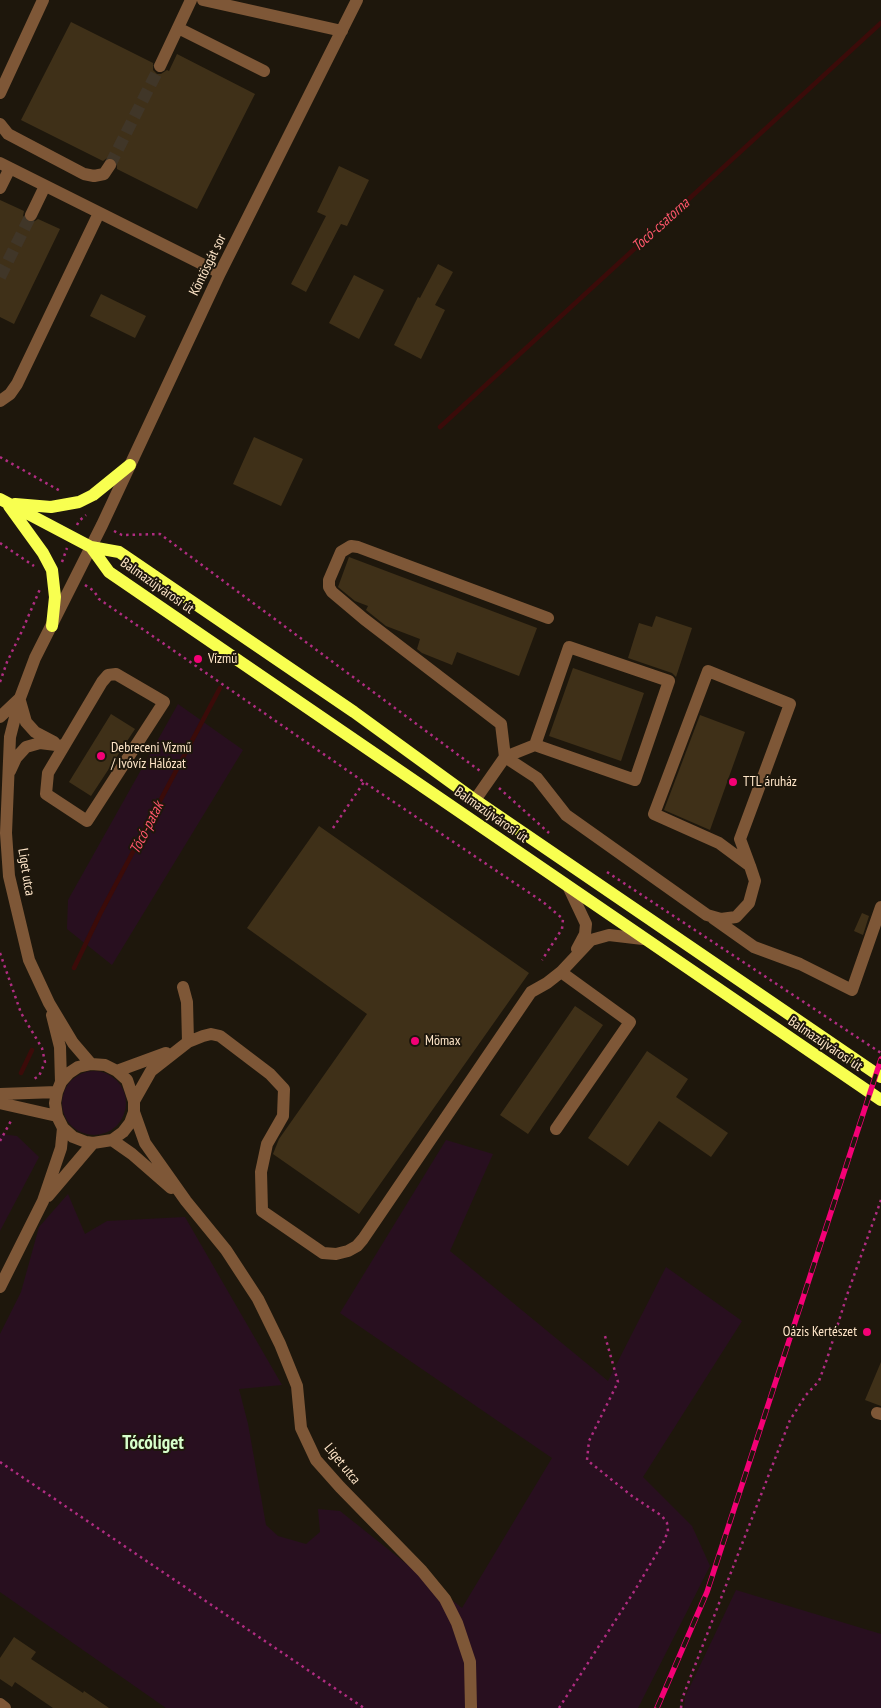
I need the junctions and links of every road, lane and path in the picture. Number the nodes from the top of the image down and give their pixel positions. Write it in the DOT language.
graph roads {
  1 [pos="43,0"];
  2 [pos="191,0"];
  3 [pos="203,0"];
  4 [pos="357,0"];
  5 [pos="178,28"];
  6 [pos="342,31"];
  7 [pos="160,66"];
  8 [pos="264,71"];
  9 [pos="0,93"];
  10 [pos="0,124"];
  11 [pos="5,165"];
  12 [pos="110,165"];
  13 [pos="45,186"];
  14 [pos="0,188"];
  15 [pos="99,213"];
  16 [pos="31,215"];
  17 [pos="220,273"];
  18 [pos="0,401"];
  19 [pos="0,458"];
  20 [pos="130,465"];
  21 [pos="4,501"];
  22 [pos="79,502"];
  23 [pos="102,525"];
  24 [pos="0,542"];
  25 [pos="91,547"];
  26 [pos="39,570"];
  27 [pos="98,598"];
  28 [pos="548,618"];
  29 [pos="52,626"];
  30 [pos="20,698"];
  31 [pos="0,717"];
  32 [pos="535,745"];
  33 [pos="0,746"];
  34 [pos="64,746"];
  35 [pos="505,756"];
  36 [pos="8,775"];
  37 [pos="489,778"];
  38 [pos="364,782"];
  39 [pos="475,800"];
  40 [pos="333,828"];
  41 [pos="553,836"];
  42 [pos="750,866"];
  43 [pos="602,869"];
  44 [pos="570,888"];
  45 [pos="881,907"];
  46 [pos="707,915"];
  47 [pos="643,939"];
  48 [pos="0,953"];
  49 [pos="542,960"];
  50 [pos="571,960"];
  51 [pos="561,972"];
  52 [pos="183,987"];
  53 [pos="49,1002"];
  54 [pos="185,1044"];
  55 [pos="881,1053"];
  56 [pos="91,1064"];
  57 [pos="117,1071"];
  58 [pos="881,1077"];
  59 [pos="31,1080"];
  60 [pos="59,1087"];
  61 [pos="0,1094"];
  62 [pos="881,1100"];
  63 [pos="0,1103"];
  64 [pos="134,1107"];
  65 [pos="13,1115"];
  66 [pos="57,1116"];
  67 [pos="63,1128"];
  68 [pos="556,1130"];
  69 [pos="112,1140"];
  70 [pos="0,1141"];
  71 [pos="94,1143"];
  72 [pos="881,1200"];
  73 [pos="43,1201"];
  74 [pos="186,1201"];
  75 [pos="0,1287"];
  76 [pos="605,1336"];
  77 [pos="0,1462"];
  78 [pos="0,1704"];
  79 [pos="5,1708"];
  80 [pos="364,1708"];
  81 [pos="471,1708"];
  82 [pos="559,1708"];
  83 [pos="681,1708"];
  1 -- 9 [label="street"];
  2 -- 5 [label="street"];
  3 -- 6 [label="street"];
  4 -- 6 [label="street, Köntösgát sor"];
  5 -- 7 [label="street"];
  5 -- 8 [label="street"];
  6 -- 17 [label="street, Köntösgát sor"];
  10 -- 12 [label="street"];
  11 -- 13 [label="street"];
  11 -- 14 [label="street"];
  13 -- 15 [label="street"];
  13 -- 16 [label="street"];
  15 -- 17 [label="street"];
  15 -- 18 [label="street"];
  17 -- 20 [label="street, Köntösgát sor"];
  19 -- 22 [label="path"];
  20 -- 22 [label="main road"];
  20 -- 23 [label="street, Köntösgát sor"];
  21 -- 22 [label="main road"];
  21 -- 25 [label="main road, Balmazújvárosi út"];
  21 -- 29 [label="main road"];
  22 -- 23 [label="path"];
  23 -- 25 [label="street, Köntösgát sor"];
  23 -- 37 [label="path"];
  24 -- 26 [label="path"];
  25 -- 29 [label="street, Liget utca"];
  25 -- 39 [label="main road, Balmazújvárosi út"];
  25 -- 44 [label="main road, Balmazújvárosi út"];
  27 -- 38 [label="path"];
  28 -- 35 [label="street"];
  29 -- 30 [label="street, Liget utca"];
  30 -- 31 [label="street"];
  30 -- 34 [label="street"];
  30 -- 36 [label="street, Liget utca"];
  32 -- 32 [label="street"];
  32 -- 35 [label="street"];
  33 -- 36 [label="street"];
  34 -- 34 [label="street"];
  34 -- 36 [label="street"];
  35 -- 37 [label="street"];
  35 -- 46 [label="street"];
  36 -- 53 [label="street, Liget utca"];
  37 -- 39 [label="street"];
  37 -- 41 [label="path"];
  38 -- 40 [label="path"];
  38 -- 49 [label="path"];
  39 -- 58 [label="main road, Balmazújvárosi út"];
  42 -- 42 [label="street"];
  42 -- 46 [label="street"];
  43 -- 55 [label="path"];
  44 -- 47 [label="main road, Balmazújvárosi út"];
  44 -- 50 [label="street"];
  45 -- 46 [label="street"];
  47 -- 50 [label="street"];
  47 -- 62 [label="main road, Balmazújvárosi út"];
  48 -- 59 [label="path"];
  50 -- 51 [label="street"];
  51 -- 54 [label="street"];
  51 -- 68 [label="street"];
  52 -- 54 [label="street"];
  53 -- 56 [label="street, Liget utca"];
  53 -- 60 [label="street, Liget utca"];
  54 -- 57 [label="street"];
  54 -- 64 [label="street"];
  56 -- 57 [label="street"];
  56 -- 60 [label="street"];
  57 -- 64 [label="street"];
  60 -- 61 [label="street"];
  60 -- 66 [label="street"];
  63 -- 66 [label="street"];
  64 -- 69 [label="street"];
  64 -- 74 [label="street, Liget utca"];
  65 -- 70 [label="path"];
  66 -- 67 [label="street"];
  67 -- 71 [label="street"];
  67 -- 73 [label="street"];
  69 -- 71 [label="street"];
  69 -- 74 [label="street, Liget utca"];
  71 -- 73 [label="street"];
  72 -- 83 [label="path"];
  73 -- 75 [label="street"];
  74 -- 81 [label="street, Liget utca"];
  76 -- 82 [label="path"];
  77 -- 80 [label="path"];
  78 -- 79 [label="street"];
}
